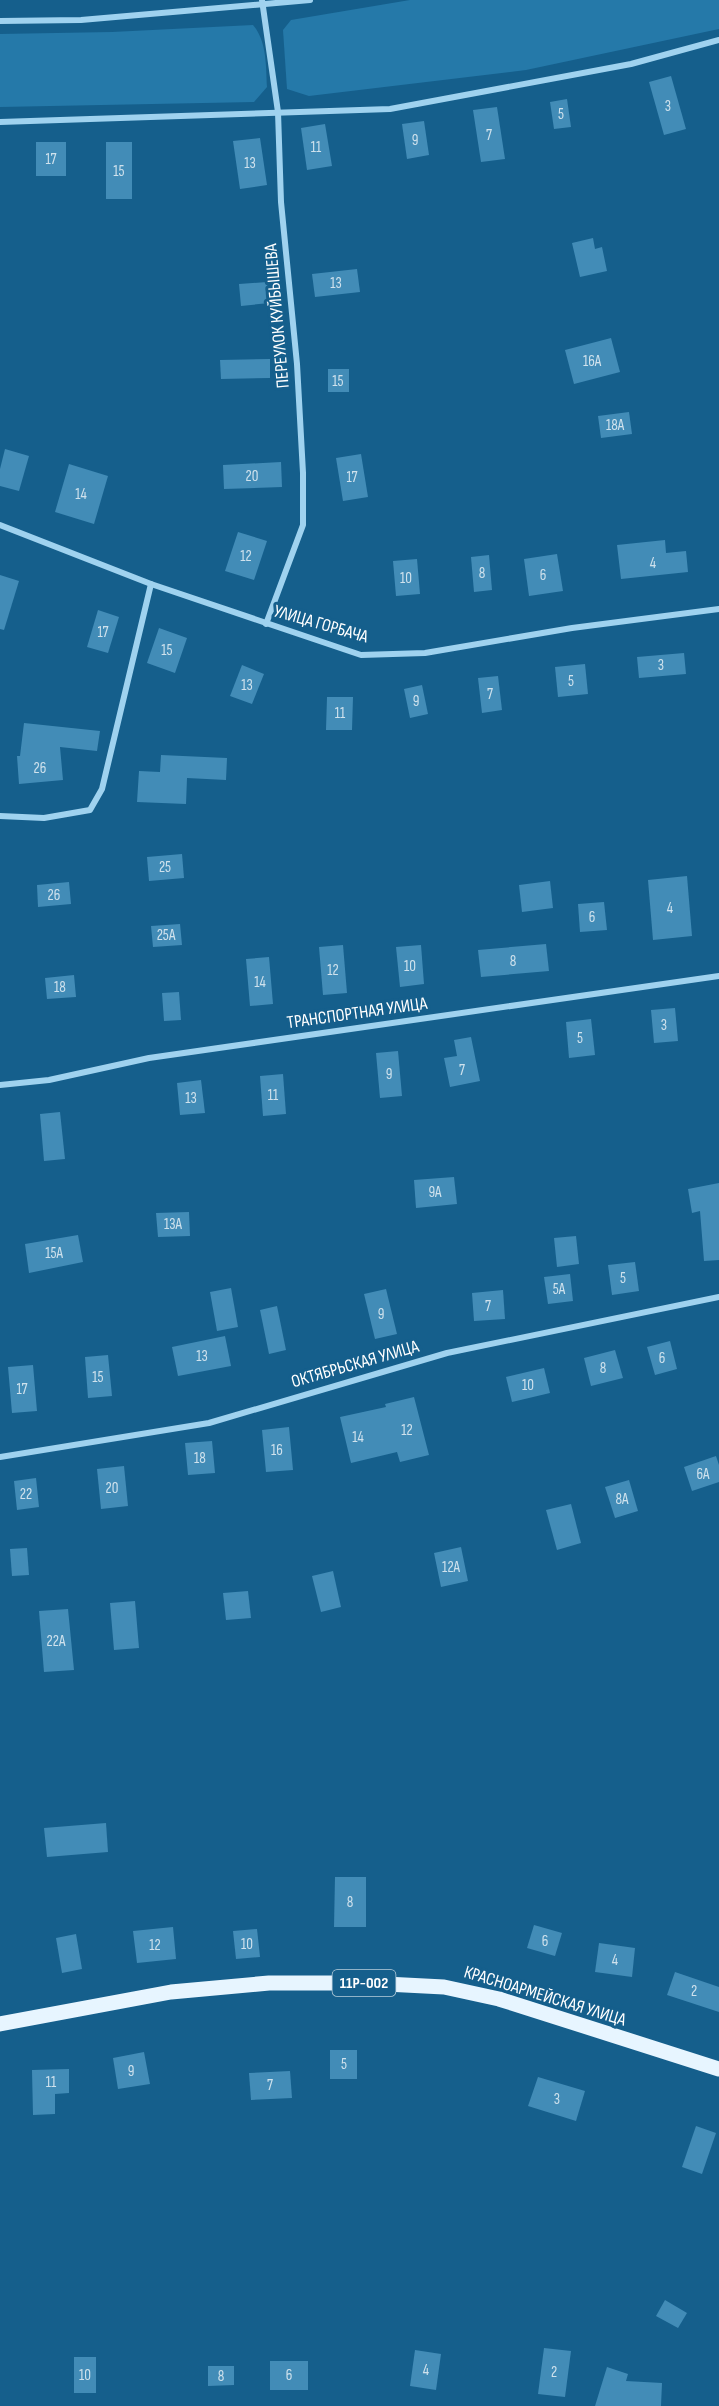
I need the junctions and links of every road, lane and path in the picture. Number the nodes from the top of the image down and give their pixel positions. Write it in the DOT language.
graph roads {
  1 [pos="310,0"];
  2 [pos="262,3"];
  3 [pos="0,21"];
  4 [pos="719,40"];
  5 [pos="278,112"];
  6 [pos="0,122"];
  7 [pos="0,525"];
  8 [pos="151,584"];
  9 [pos="719,609"];
  10 [pos="266,624"];
  11 [pos="0,816"];
  12 [pos="719,976"];
  13 [pos="0,1085"];
  14 [pos="719,1298"];
  15 [pos="0,1457"];
  16 [pos="0,2024"];
  17 [pos="719,2069"];
  1 -- 2 [label="street"];
  2 -- 3 [label="street"];
  2 -- 5 [label="street, ПЕРЕУЛОК КУЙБЫШЕВА"];
  4 -- 5 [label="street"];
  5 -- 6 [label="street"];
  5 -- 10 [label="street, ПЕРЕУЛОК КУЙБЫШЕВА"];
  7 -- 8 [label="street, УЛИЦА ГОРБАЧА"];
  8 -- 10 [label="street, УЛИЦА ГОРБАЧА"];
  8 -- 11 [label="street"];
  9 -- 10 [label="street, УЛИЦА ГОРБАЧА"];
  12 -- 13 [label="street, ТРАНСПОРТНАЯ УЛИЦА"];
  14 -- 15 [label="street, ОКТЯБРЬСКАЯ УЛИЦА"];
  16 -- 17 [label="main road, КРАСНОАРМЕЙСКАЯ УЛИЦА / 11Р-002"];
}
